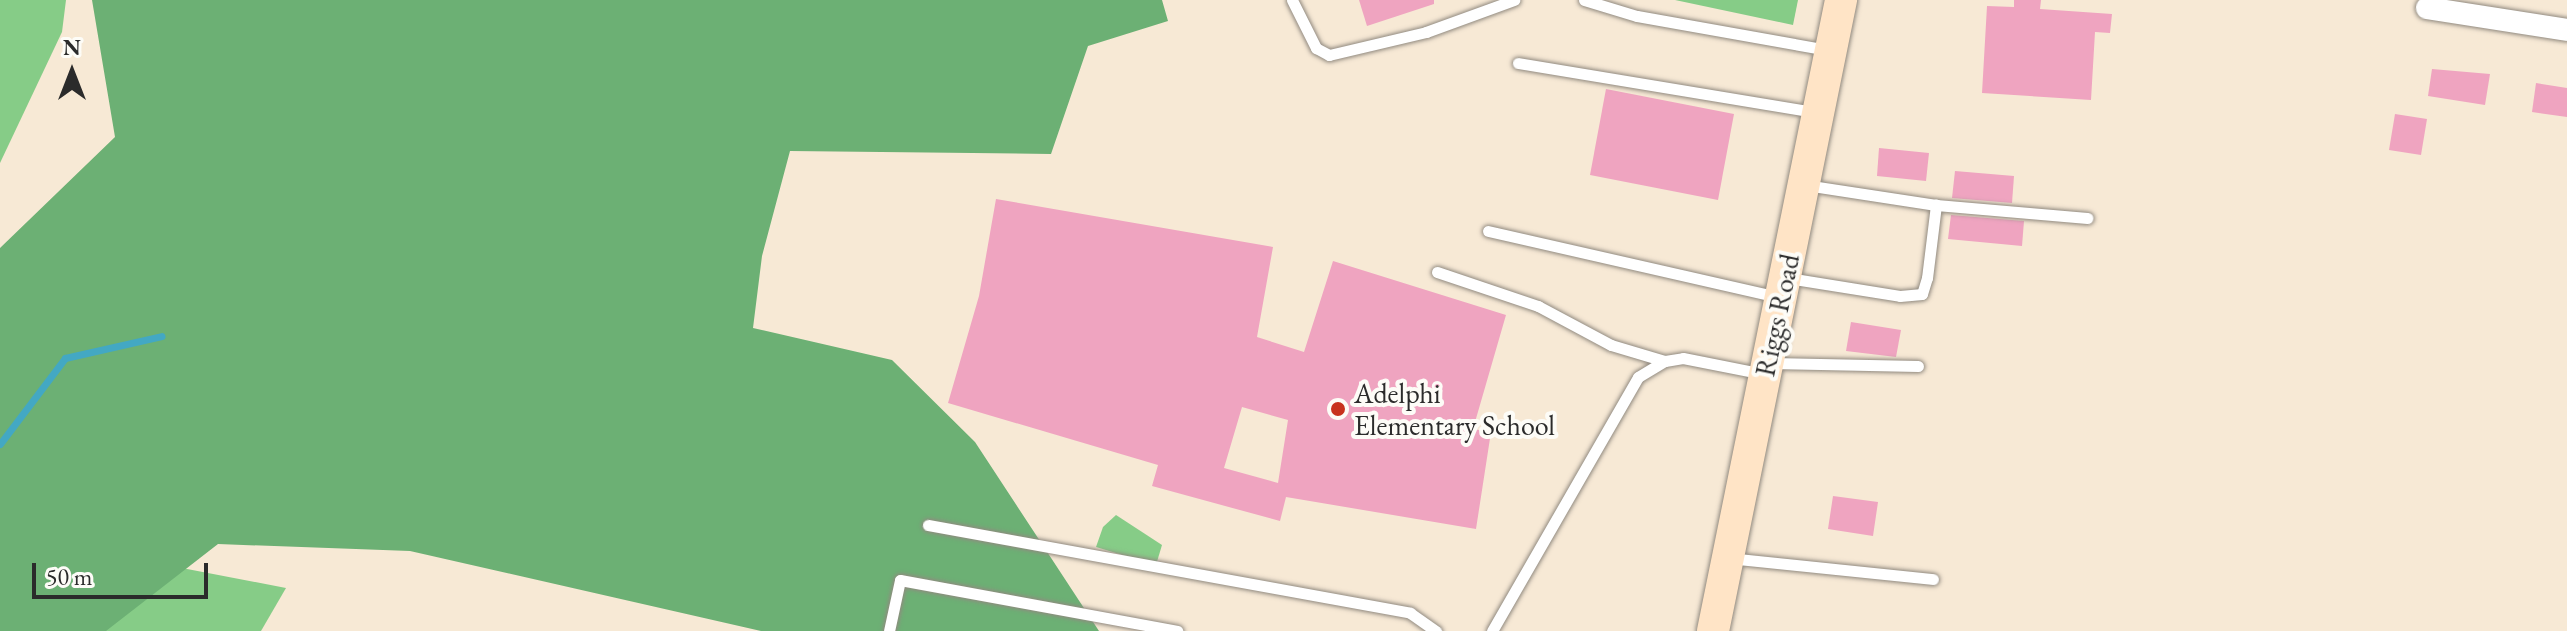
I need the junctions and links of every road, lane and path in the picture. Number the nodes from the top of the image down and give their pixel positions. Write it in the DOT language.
graph roads {
  1 [pos="1292,0"];
  2 [pos="1514,0"];
  3 [pos="1584,0"];
  4 [pos="1841,0"];
  5 [pos="2427,8"];
  6 [pos="2567,30"];
  7 [pos="1831,51"];
  8 [pos="1518,63"];
  9 [pos="1818,113"];
  10 [pos="1805,185"];
  11 [pos="1936,205"];
  12 [pos="2087,218"];
  13 [pos="1488,231"];
  14 [pos="1437,272"];
  15 [pos="1782,288"];
  16 [pos="1665,361"];
  17 [pos="1918,366"];
  18 [pos="1766,368"];
  19 [pos="928,525"];
  20 [pos="1728,558"];
  21 [pos="1933,579"];
  22 [pos="889,631"];
  23 [pos="1177,631"];
  24 [pos="1436,631"];
  25 [pos="1492,631"];
  26 [pos="1713,631"];
  1 -- 2 [label="lane"];
  3 -- 7 [label="lane"];
  4 -- 7 [label="main road, Riggs Road"];
  5 -- 6 [label="street"];
  7 -- 9 [label="main road, Riggs Road"];
  8 -- 9 [label="lane"];
  9 -- 10 [label="main road, Riggs Road"];
  10 -- 11 [label="lane"];
  10 -- 15 [label="main road, Riggs Road"];
  11 -- 12 [label="lane"];
  11 -- 15 [label="lane"];
  13 -- 15 [label="lane"];
  14 -- 16 [label="lane"];
  15 -- 18 [label="main road, Riggs Road"];
  16 -- 18 [label="lane"];
  16 -- 25 [label="lane"];
  17 -- 18 [label="lane"];
  18 -- 20 [label="main road, Riggs Road"];
  19 -- 24 [label="lane"];
  20 -- 21 [label="lane"];
  20 -- 26 [label="main road, Riggs Road"];
  22 -- 23 [label="lane"];
}
